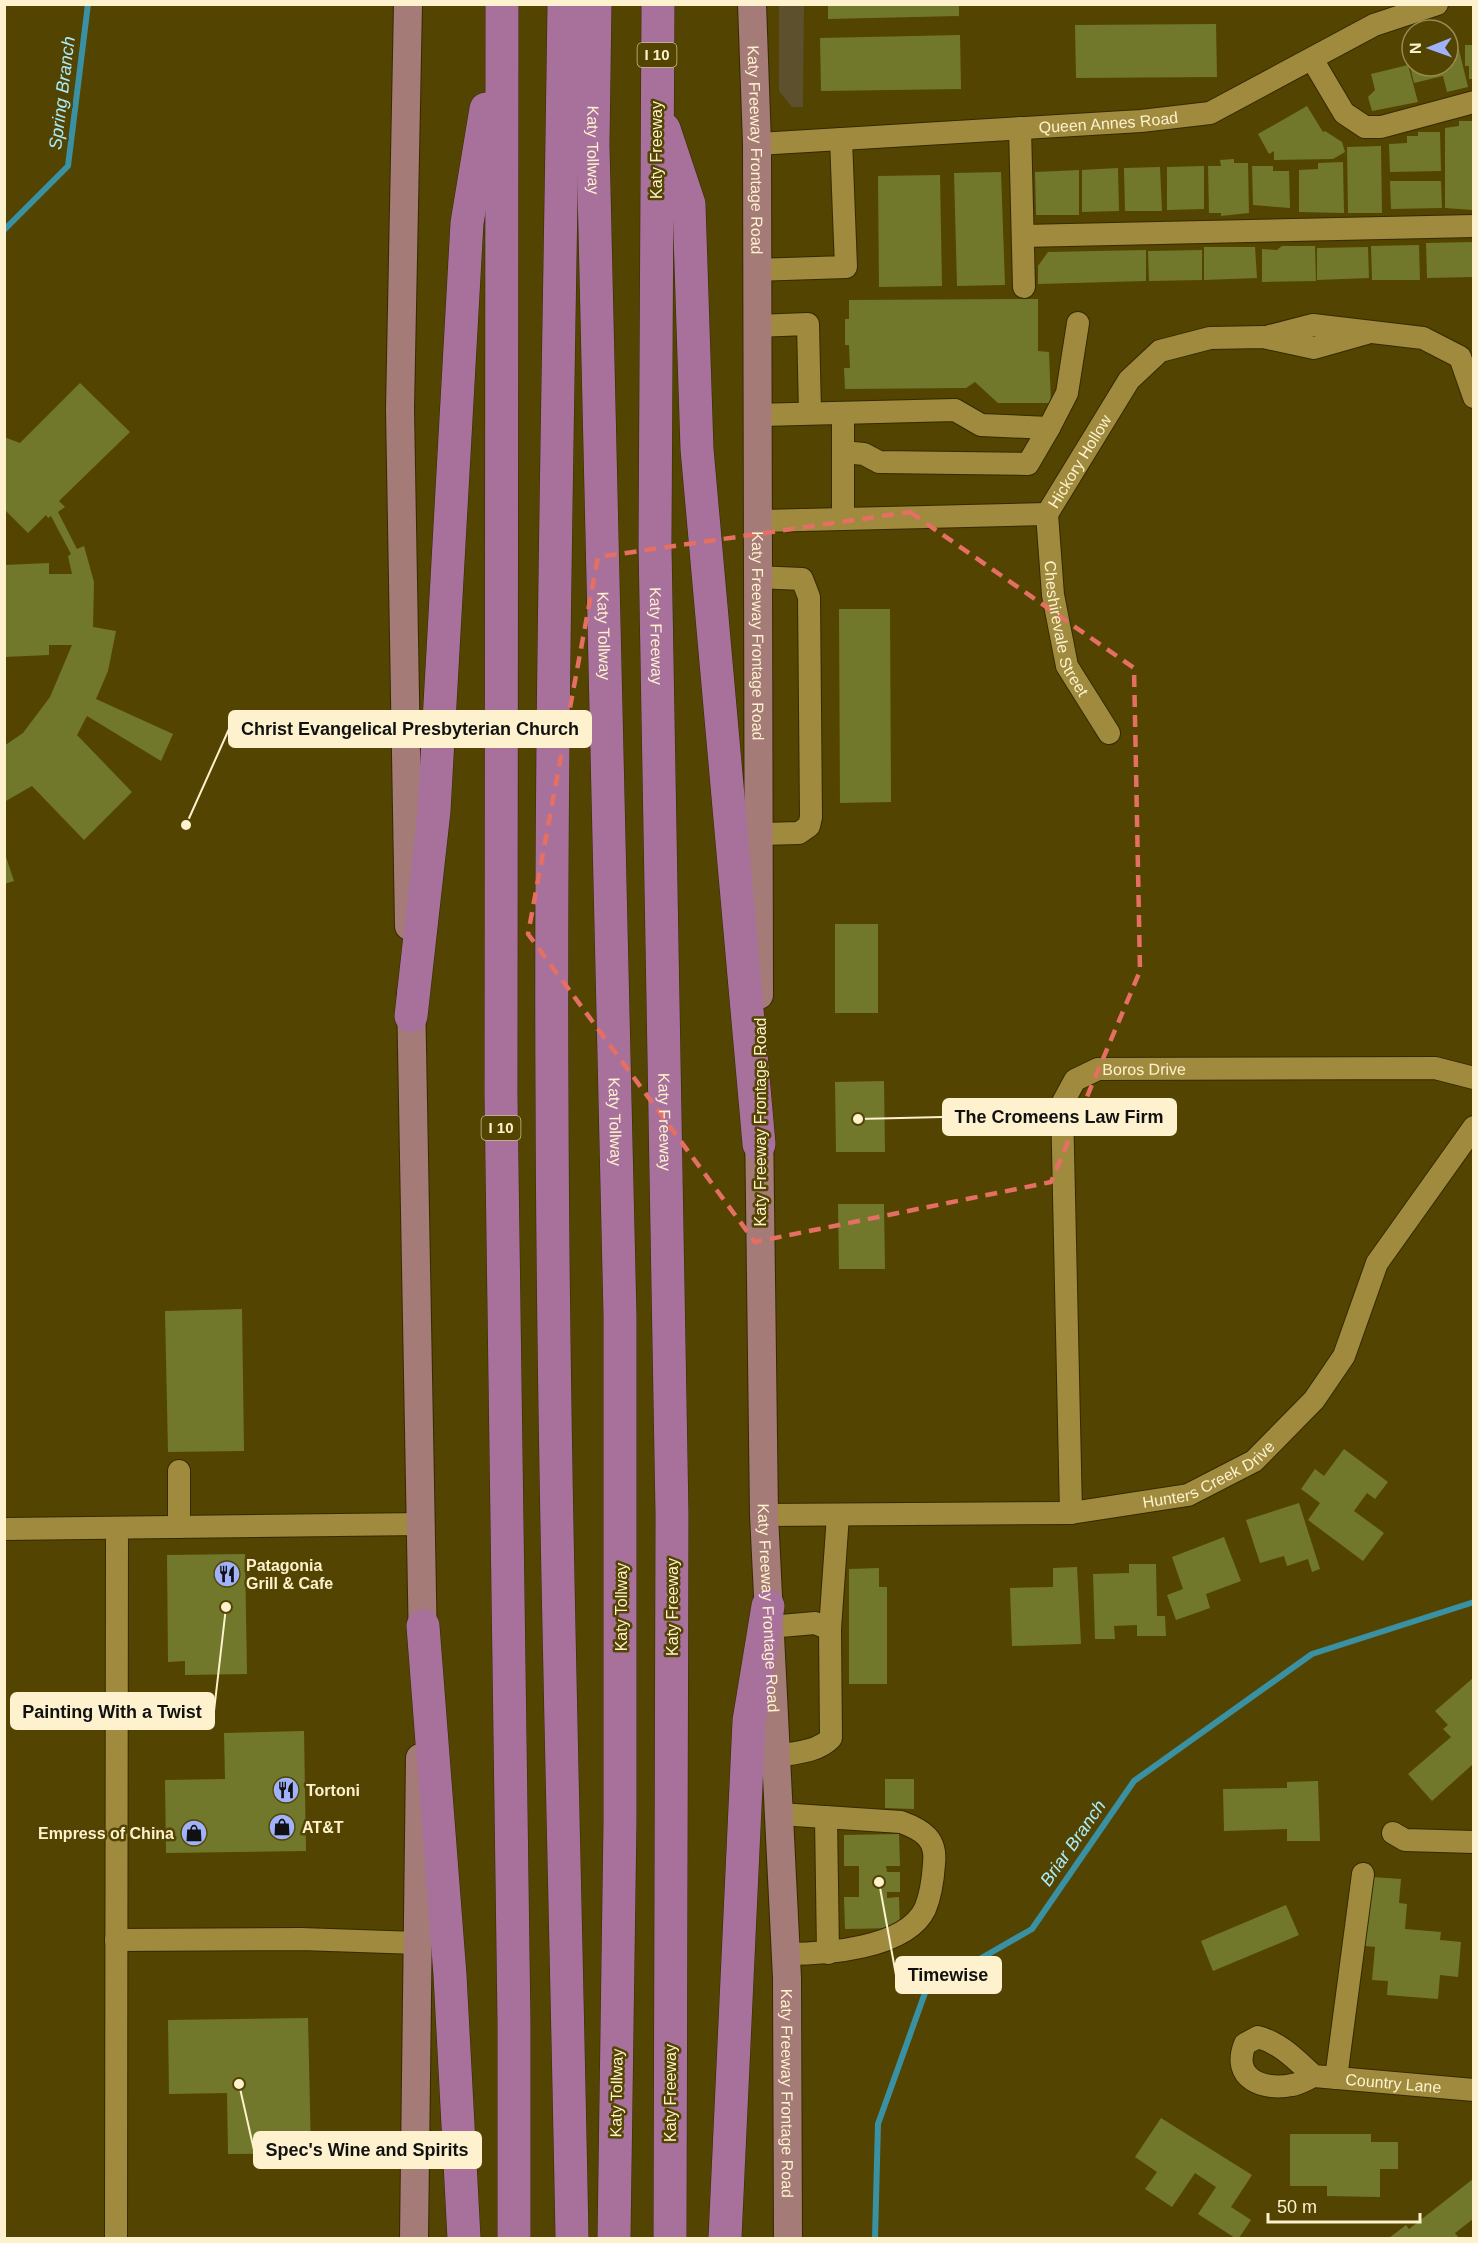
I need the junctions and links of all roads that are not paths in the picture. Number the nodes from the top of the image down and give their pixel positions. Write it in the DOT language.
graph roads {
  1 [pos="408,4"];
  2 [pos="564,4"];
  3 [pos="596,4"];
  4 [pos="658,4"];
  5 [pos="752,4"];
  6 [pos="1437,4"];
  7 [pos="502,11"];
  8 [pos="1311,59"];
  9 [pos="1473,102"];
  10 [pos="656,105"];
  11 [pos="1020,128"];
  12 [pos="841,139"];
  13 [pos="757,144"];
  14 [pos="1473,226"];
  15 [pos="1023,236"];
  16 [pos="757,270"];
  17 [pos="1024,286"];
  18 [pos="1078,323"];
  19 [pos="757,326"];
  20 [pos="1473,397"];
  21 [pos="810,413"];
  22 [pos="843,413"];
  23 [pos="757,414"];
  24 [pos="1049,428"];
  25 [pos="843,453"];
  26 [pos="1047,514"];
  27 [pos="843,519"];
  28 [pos="758,521"];
  29 [pos="758,577"];
  30 [pos="1109,733"];
  31 [pos="759,834"];
  32 [pos="411,1016"];
  33 [pos="1473,1078"];
  34 [pos="1473,1127"];
  35 [pos="759,1144"];
  36 [pos="179,1471"];
  37 [pos="1071,1513"];
  38 [pos="764,1515"];
  39 [pos="838,1515"];
  40 [pos="422,1524"];
  41 [pos="179,1527"];
  42 [pos="117,1528"];
  43 [pos="4,1529"];
  44 [pos="769,1617"];
  45 [pos="423,1626"];
  46 [pos="830,1629"];
  47 [pos="776,1756"];
  48 [pos="779,1814"];
  49 [pos="826,1817"];
  50 [pos="1393,1833"];
  51 [pos="1473,1842"];
  52 [pos="1363,1874"];
  53 [pos="116,1940"];
  54 [pos="417,1943"];
  55 [pos="828,1953"];
  56 [pos="786,1954"];
  57 [pos="1473,2090"];
  58 [pos="116,2238"];
  59 [pos="414,2238"];
  60 [pos="464,2238"];
  61 [pos="514,2238"];
  62 [pos="572,2238"];
  63 [pos="614,2238"];
  64 [pos="670,2238"];
  65 [pos="725,2238"];
  66 [pos="788,2238"];
  1 -- 32 [label="main road"];
  2 -- 62 [label="highway, Katy Tollway"];
  3 -- 63 [label="highway, Katy Tollway"];
  4 -- 10 [label="highway, Katy Freeway / I 10"];
  5 -- 13 [label="main road, Katy Freeway Frontage Road"];
  6 -- 8 [label="street, Queen Annes Road"];
  7 -- 32 [label="highway"];
  7 -- 61 [label="highway, I 10"];
  8 -- 9 [label="street"];
  8 -- 11 [label="street, Queen Annes Road"];
  10 -- 35 [label="highway"];
  10 -- 64 [label="highway, Katy Freeway / I 10"];
  11 -- 12 [label="street, Queen Annes Road"];
  11 -- 15 [label="street"];
  12 -- 13 [label="street, Queen Annes Road"];
  12 -- 16 [label="street"];
  13 -- 16 [label="main road, Katy Freeway Frontage Road"];
  14 -- 15 [label="street"];
  15 -- 17 [label="street"];
  16 -- 19 [label="main road, Katy Freeway Frontage Road"];
  18 -- 24 [label="street"];
  19 -- 21 [label="street"];
  19 -- 23 [label="main road, Katy Freeway Frontage Road"];
  20 -- 26 [label="street, Hickory Hollow"];
  21 -- 22 [label="street"];
  21 -- 23 [label="street"];
  22 -- 24 [label="street"];
  22 -- 25 [label="street"];
  23 -- 28 [label="main road, Katy Freeway Frontage Road"];
  24 -- 25 [label="street"];
  25 -- 27 [label="street"];
  26 -- 27 [label="street, Hickory Hollow"];
  26 -- 30 [label="street, Cheshirevale Street"];
  27 -- 28 [label="street, Hickory Hollow"];
  28 -- 29 [label="main road, Katy Freeway Frontage Road"];
  29 -- 31 [label="main road, Katy Freeway Frontage Road"];
  29 -- 31 [label="street"];
  31 -- 35 [label="main road, Katy Freeway Frontage Road"];
  32 -- 40 [label="main road"];
  33 -- 37 [label="street, Boros Drive"];
  34 -- 37 [label="street, Hunters Creek Drive"];
  35 -- 38 [label="main road, Katy Freeway Frontage Road"];
  36 -- 41 [label="street"];
  37 -- 39 [label="street, Hunters Creek Drive"];
  38 -- 39 [label="street, Hunters Creek Drive"];
  38 -- 44 [label="main road, Katy Freeway Frontage Road"];
  39 -- 46 [label="street"];
  40 -- 41 [label="street"];
  40 -- 45 [label="main road"];
  41 -- 42 [label="street"];
  42 -- 43 [label="street"];
  42 -- 53 [label="street"];
  44 -- 46 [label="street"];
  44 -- 47 [label="main road, Katy Freeway Frontage Road"];
  44 -- 65 [label="highway"];
  45 -- 54 [label="main road"];
  45 -- 60 [label="highway"];
  46 -- 47 [label="street"];
  47 -- 48 [label="main road, Katy Freeway Frontage Road"];
  48 -- 49 [label="street"];
  48 -- 56 [label="main road, Katy Freeway Frontage Road"];
  49 -- 55 [label="street"];
  49 -- 55 [label="street"];
  50 -- 51 [label="street"];
  52 -- 57 [label="street, Country Lane"];
  53 -- 54 [label="street"];
  53 -- 58 [label="street"];
  54 -- 59 [label="main road"];
  55 -- 56 [label="street"];
  56 -- 66 [label="main road, Katy Freeway Frontage Road"];
}
